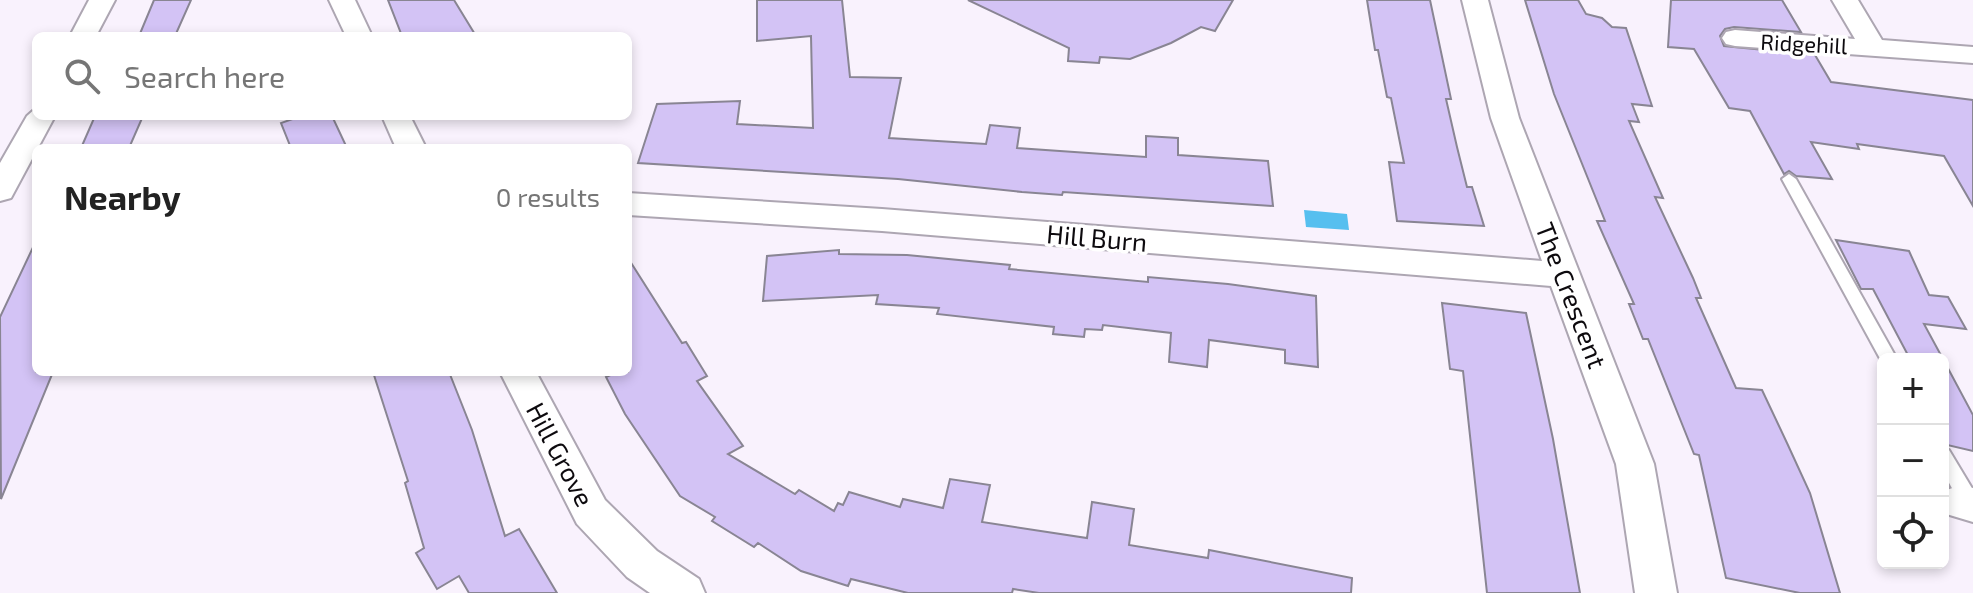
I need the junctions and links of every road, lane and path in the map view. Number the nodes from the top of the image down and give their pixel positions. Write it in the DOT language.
graph roads {
  1 [pos="102,0"];
  2 [pos="342,0"];
  3 [pos="1475,0"];
  4 [pos="1845,0"];
  5 [pos="85,32"];
  6 [pos="357,32"];
  7 [pos="1735,38"];
  8 [pos="1873,47"];
  9 [pos="1973,55"];
  10 [pos="32,115"];
  11 [pos="39,120"];
  12 [pos="398,120"];
  13 [pos="0,140"];
  14 [pos="409,144"];
  15 [pos="1789,179"];
  16 [pos="0,191"];
  17 [pos="632,204"];
  18 [pos="1565,275"];
  19 [pos="1886,353"];
  20 [pos="520,376"];
  21 [pos="1949,467"];
  22 [pos="1967,504"];
  23 [pos="684,593"];
  24 [pos="1656,593"];
  1 -- 5 [label="street"];
  2 -- 6 [label="street"];
  3 -- 18 [label="street, The Crescent"];
  4 -- 8 [label="street, Ridgehill"];
  7 -- 8 [label="street, Ridgehill"];
  8 -- 9 [label="street, Ridgehill"];
  10 -- 13 [label="street"];
  11 -- 16 [label="street"];
  12 -- 14 [label="street"];
  15 -- 19 [label="lane"];
  17 -- 18 [label="street, Hill Burn"];
  18 -- 24 [label="street, The Crescent"];
  20 -- 23 [label="street, Hill Grove"];
  21 -- 22 [label="lane"];
}
